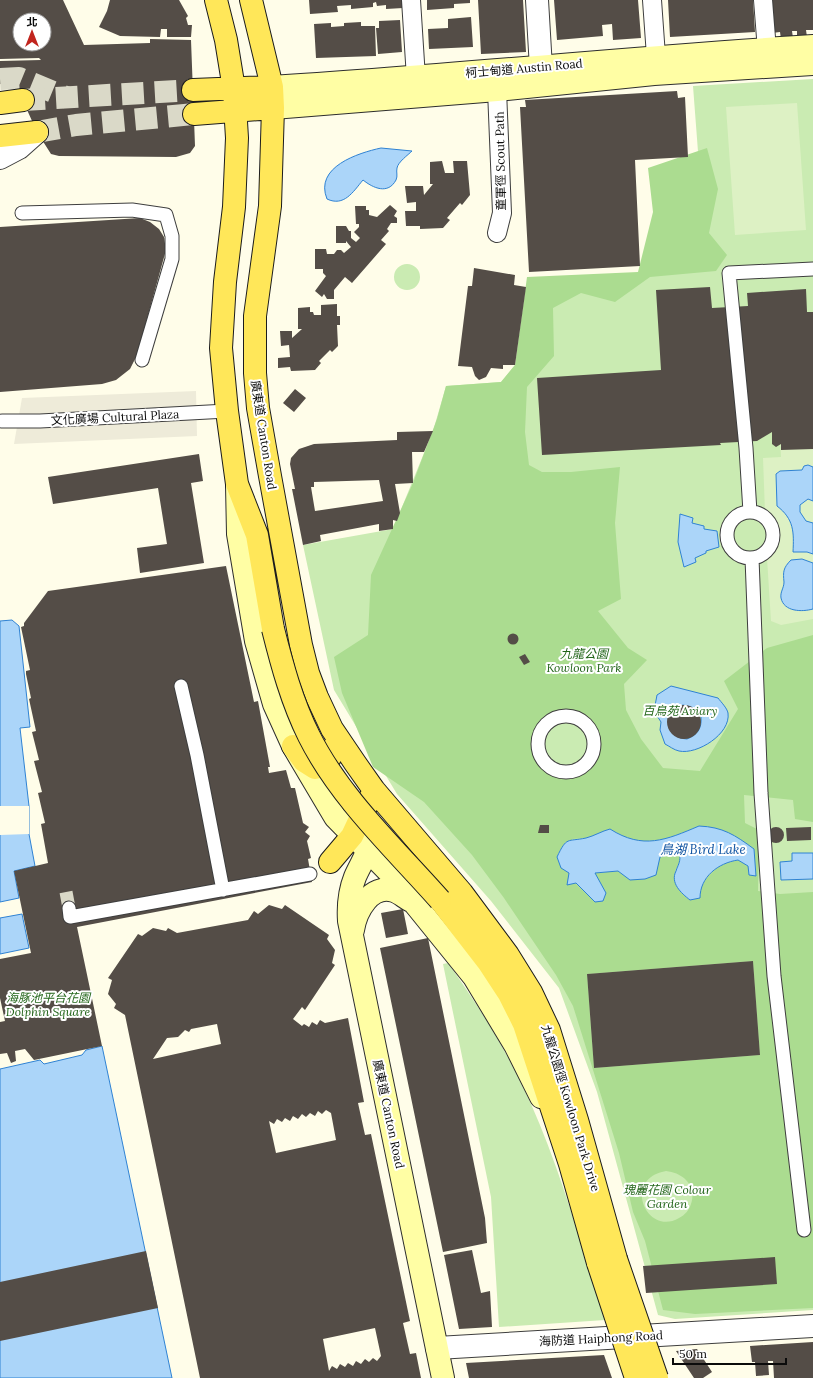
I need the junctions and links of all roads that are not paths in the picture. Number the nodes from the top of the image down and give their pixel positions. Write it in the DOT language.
graph roads {
  1 [pos="216,0"];
  2 [pos="251,0"];
  3 [pos="411,0"];
  4 [pos="537,0"];
  5 [pos="652,0"];
  6 [pos="763,0"];
  7 [pos="813,46"];
  8 [pos="656,56"];
  9 [pos="767,57"];
  10 [pos="813,64"];
  11 [pos="542,76"];
  12 [pos="416,78"];
  13 [pos="234,89"];
  14 [pos="193,90"];
  15 [pos="497,90"];
  16 [pos="272,97"];
  17 [pos="23,100"];
  18 [pos="0,103"];
  19 [pos="237,110"];
  20 [pos="194,114"];
  21 [pos="37,132"];
  22 [pos="0,136"];
  23 [pos="0,158"];
  24 [pos="22,213"];
  25 [pos="497,233"];
  26 [pos="813,269"];
  27 [pos="142,360"];
  28 [pos="227,411"];
  29 [pos="2,421"];
  30 [pos="237,484"];
  31 [pos="750,512"];
  32 [pos="752,558"];
  33 [pos="181,686"];
  34 [pos="565,717"];
  35 [pos="332,729"];
  36 [pos="293,746"];
  37 [pos="374,790"];
  38 [pos="352,836"];
  39 [pos="368,852"];
  40 [pos="330,862"];
  41 [pos="310,874"];
  42 [pos="223,890"];
  43 [pos="415,904"];
  44 [pos="69,908"];
  45 [pos="352,936"];
  46 [pos="561,1137"];
  47 [pos="804,1230"];
  48 [pos="607,1261"];
  49 [pos="813,1326"];
  50 [pos="437,1348"];
  51 [pos="443,1378"];
  52 [pos="636,1378"];
  53 [pos="657,1378"];
  1 -- 13 [label="main road"];
  2 -- 16 [label="main road, 廣東道 Canton Road"];
  3 -- 12 [label="street"];
  4 -- 11 [label="street"];
  5 -- 8 [label="street"];
  6 -- 9 [label="street"];
  7 -- 9 [label="main road, 柯士甸道 Austin Road"];
  8 -- 9 [label="main road, 柯士甸道 Austin Road"];
  8 -- 11 [label="main road, 柯士甸道 Austin Road"];
  9 -- 10 [label="main road, 柯士甸道 Austin Road"];
  9 -- 11 [label="main road, 柯士甸道 Austin Road"];
  11 -- 12 [label="main road, 柯士甸道 Austin Road"];
  11 -- 15 [label="main road, 柯士甸道 Austin Road"];
  12 -- 16 [label="main road, 柯士甸道 Austin Road"];
  13 -- 14 [label="main road, 柯士甸道 Austin Road"];
  13 -- 16 [label="main road, 柯士甸道 Austin Road"];
  13 -- 19 [label="main road"];
  15 -- 16 [label="main road, 柯士甸道 Austin Road"];
  15 -- 25 [label="street, 童軍徑 Scout Path"];
  16 -- 19 [label="main road, 柯士甸道 Austin Road"];
  16 -- 35 [label="main road, 廣東道 Canton Road"];
  17 -- 18 [label="main road"];
  19 -- 20 [label="main road, 柯士甸道 Austin Road"];
  19 -- 28 [label="main road"];
  21 -- 22 [label="main road"];
  21 -- 23 [label="street"];
  24 -- 27 [label="street"];
  26 -- 31 [label="street"];
  28 -- 29 [label="street, 文化廣場 Cultural Plaza"];
  28 -- 30 [label="main road"];
  30 -- 36 [label="main road"];
  30 -- 46 [label="main road, 九龍公園徑 Kowloon Park Drive, bridge"];
  31 -- 32 [label="street"];
  31 -- 32 [label="street"];
  32 -- 47 [label="street"];
  33 -- 42 [label="street"];
  34 -- 34 [label="street"];
  35 -- 36 [label="main road"];
  35 -- 37 [label="main road, 廣東道 Canton Road"];
  36 -- 38 [label="main road"];
  37 -- 38 [label="main road"];
  37 -- 39 [label="main road, 廣東道 Canton Road"];
  37 -- 48 [label="main road, 九龍公園徑 Kowloon Park Drive"];
  38 -- 39 [label="main road"];
  38 -- 40 [label="main road"];
  39 -- 43 [label="main road"];
  39 -- 45 [label="main road, 廣東道 Canton Road"];
  41 -- 42 [label="street"];
  42 -- 44 [label="street"];
  43 -- 45 [label="main road"];
  43 -- 46 [label="main road, 九龍公園徑 Kowloon Park Drive"];
  45 -- 50 [label="main road, 廣東道 Canton Road"];
  46 -- 48 [label="main road, 九龍公園徑 Kowloon Park Drive"];
  48 -- 52 [label="main road, 九龍公園徑 Kowloon Park Drive, bridge"];
  48 -- 53 [label="main road, 九龍公園徑 Kowloon Park Drive, bridge"];
  49 -- 50 [label="street, 海防道 Haiphong Road"];
  50 -- 51 [label="main road, 廣東道 Canton Road"];
}
